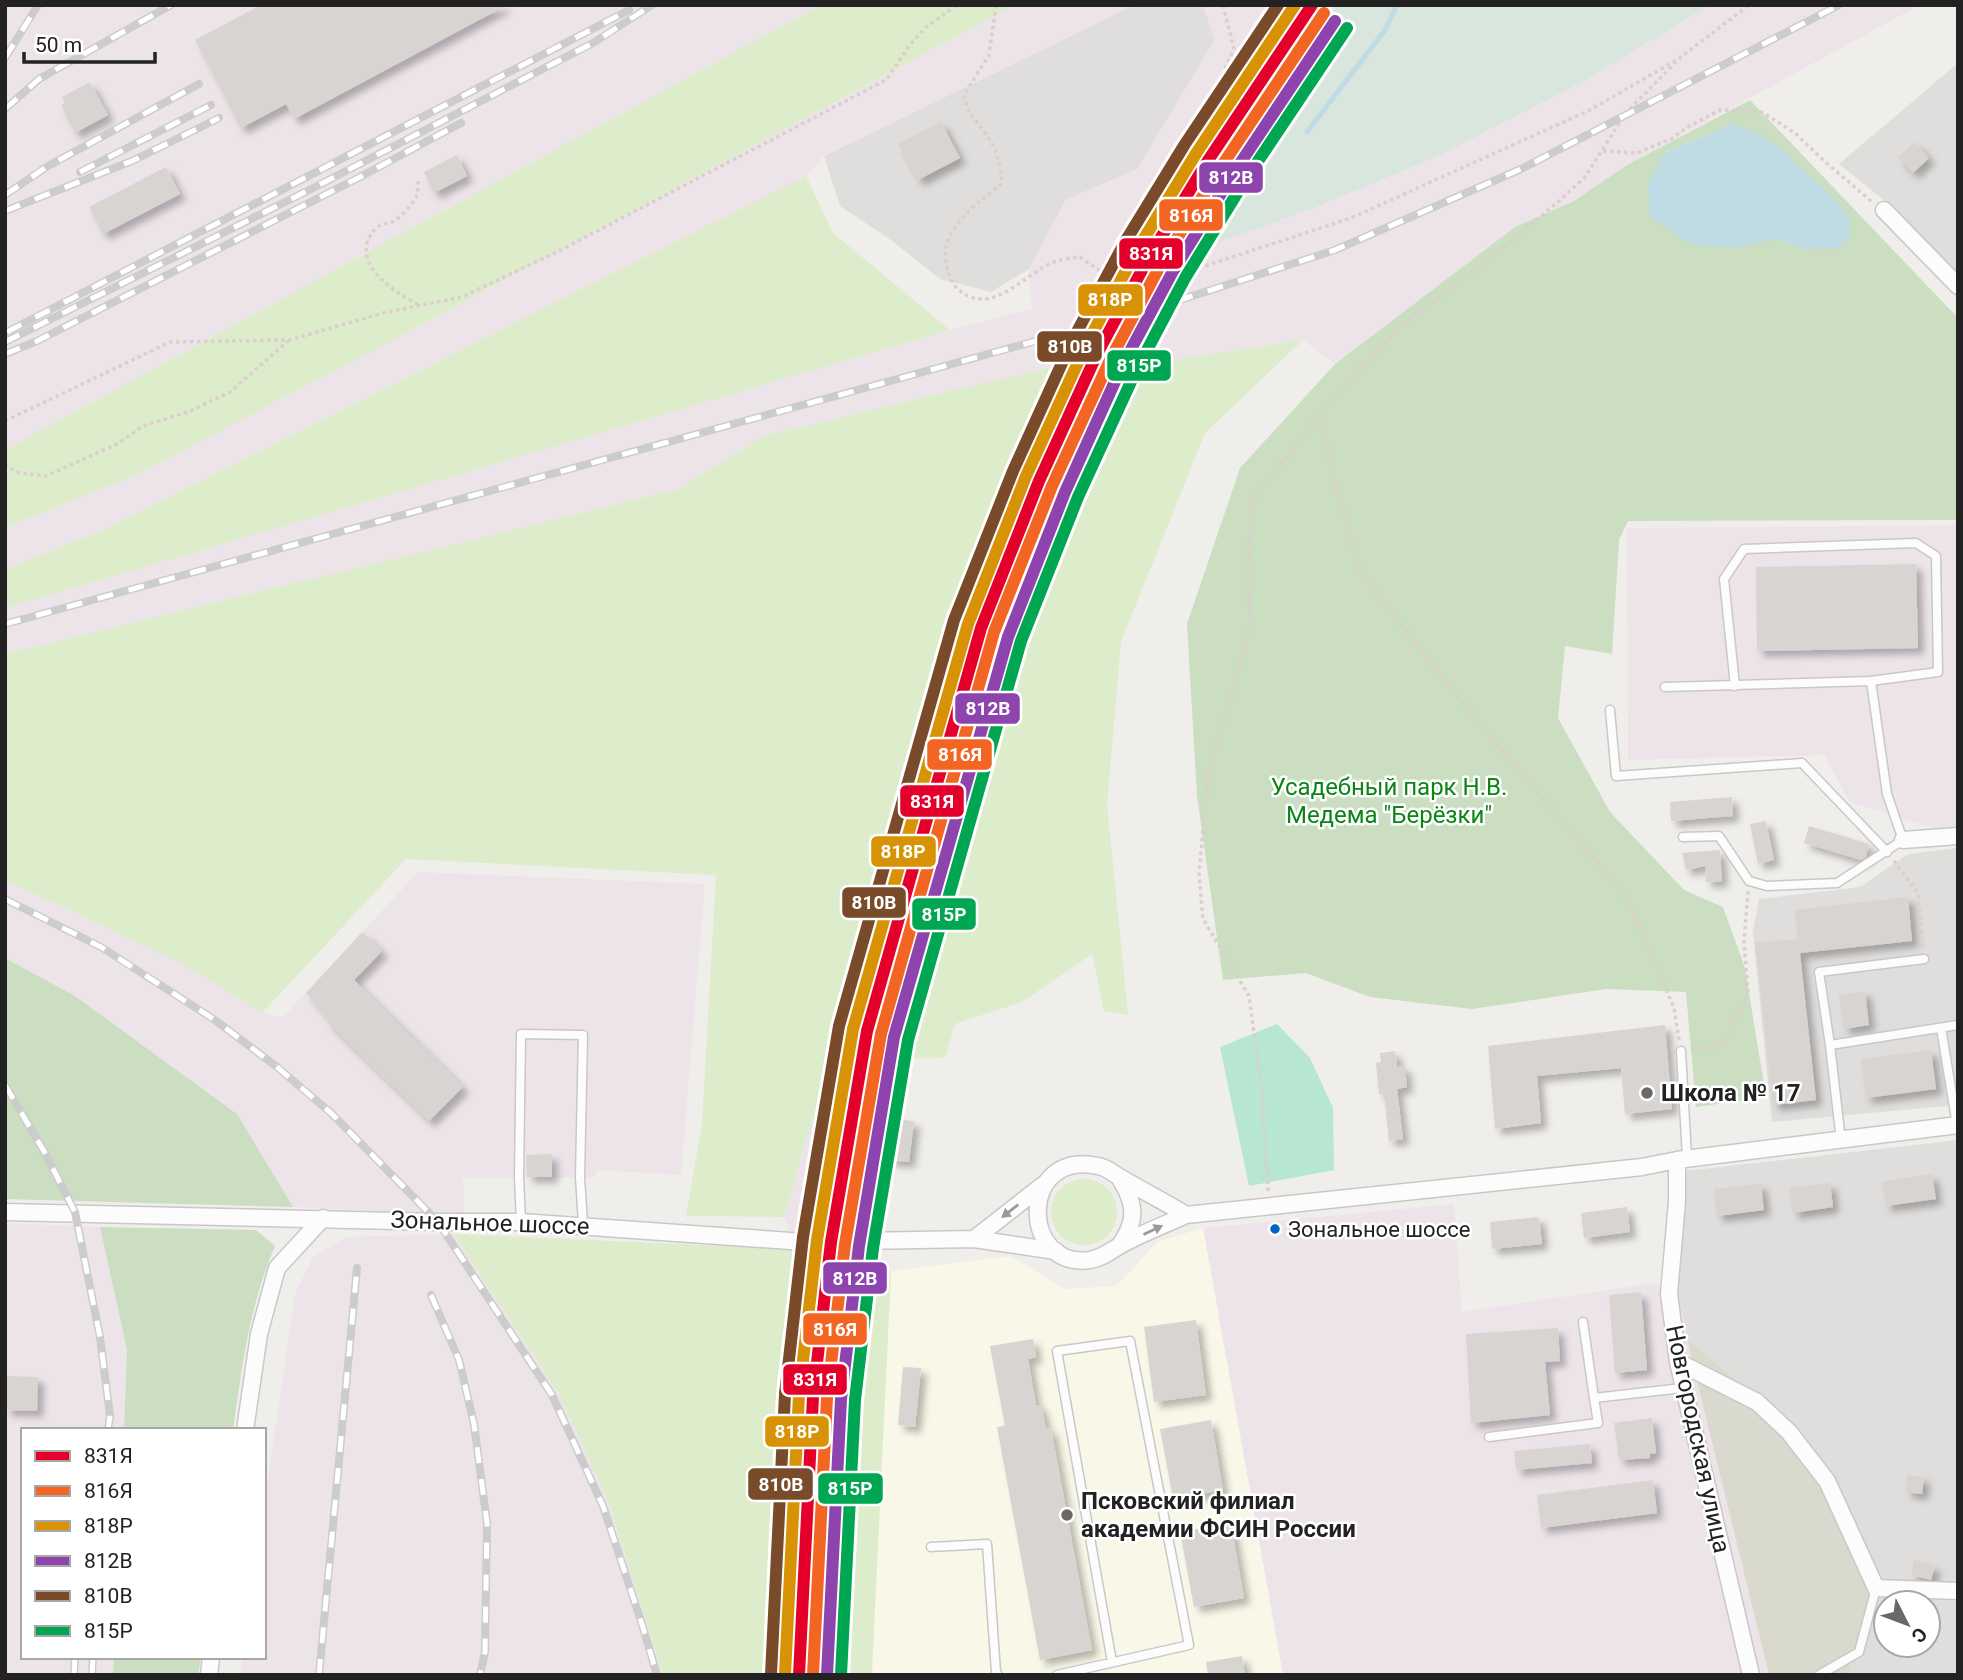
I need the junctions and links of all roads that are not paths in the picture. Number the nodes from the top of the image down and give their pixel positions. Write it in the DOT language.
graph roads {
  1 [pos="1884,210"];
  2 [pos="1958,286"];
  3 [pos="1871,681"];
  4 [pos="1735,686"];
  5 [pos="1665,687"];
  6 [pos="1610,710"];
  7 [pos="1958,836"];
  8 [pos="1683,837"];
  9 [pos="1903,840"];
  10 [pos="1888,852"];
  11 [pos="1924,959"];
  12 [pos="1958,1025"];
  13 [pos="1941,1028"];
  14 [pos="1830,1045"];
  15 [pos="1681,1051"];
  16 [pos="1958,1125"];
  17 [pos="1841,1140"];
  18 [pos="1682,1159"];
  19 [pos="1119,1177"];
  20 [pos="1045,1183"];
  21 [pos="5,1212"];
  22 [pos="1186,1214"];
  23 [pos="323,1218"];
  24 [pos="521,1222"];
  25 [pos="583,1224"];
  26 [pos="974,1239"];
  27 [pos="1119,1246"];
  28 [pos="1056,1251"];
  29 [pos="1583,1322"];
  30 [pos="1678,1362"];
  31 [pos="1682,1388"];
  32 [pos="1594,1398"];
  33 [pos="245,1428"];
  34 [pos="1489,1437"];
  35 [pos="931,1547"];
  36 [pos="1876,1588"];
  37 [pos="1958,1591"];
  38 [pos="1112,1662"];
  39 [pos="998,1675"];
  40 [pos="1057,1675"];
  41 [pos="1751,1675"];
  42 [pos="1819,1675"];
  1 -- 2 [label="street"];
  3 -- 4 [label="lane"];
  3 -- 4 [label="lane"];
  3 -- 9 [label="lane"];
  4 -- 5 [label="lane"];
  6 -- 10 [label="lane"];
  7 -- 9 [label="street"];
  8 -- 10 [label="lane"];
  9 -- 10 [label="lane"];
  11 -- 14 [label="lane"];
  12 -- 13 [label="lane"];
  13 -- 14 [label="lane"];
  13 -- 16 [label="lane"];
  14 -- 17 [label="lane"];
  15 -- 18 [label="lane"];
  16 -- 17 [label="street, Зональное шоссе"];
  17 -- 18 [label="street, Зональное шоссе"];
  18 -- 22 [label="street, Зональное шоссе"];
  18 -- 30 [label="street, Новгородская улица"];
  19 -- 20 [label="street"];
  19 -- 22 [label="street"];
  19 -- 27 [label="street"];
  20 -- 26 [label="street, one-way"];
  20 -- 28 [label="street"];
  21 -- 23 [label="street, Зональное шоссе"];
  27 -- 22 [label="street, Зональное шоссе, one-way"];
  23 -- 24 [label="street, Зональное шоссе"];
  23 -- 33 [label="street"];
  24 -- 25 [label="street, Зональное шоссе"];
  24 -- 25 [label="lane"];
  25 -- 26 [label="street, Зональное шоссе"];
  26 -- 28 [label="street, Зональное шоссе"];
  27 -- 28 [label="street, Зональное шоссе"];
  29 -- 32 [label="lane"];
  30 -- 31 [label="street, Новгородская улица"];
  30 -- 36 [label="street"];
  31 -- 32 [label="lane"];
  31 -- 41 [label="street, Новгородская улица"];
  32 -- 34 [label="lane"];
  35 -- 39 [label="lane"];
  36 -- 37 [label="street"];
  36 -- 42 [label="lane"];
  38 -- 38 [label="lane"];
  38 -- 40 [label="lane"];
}
